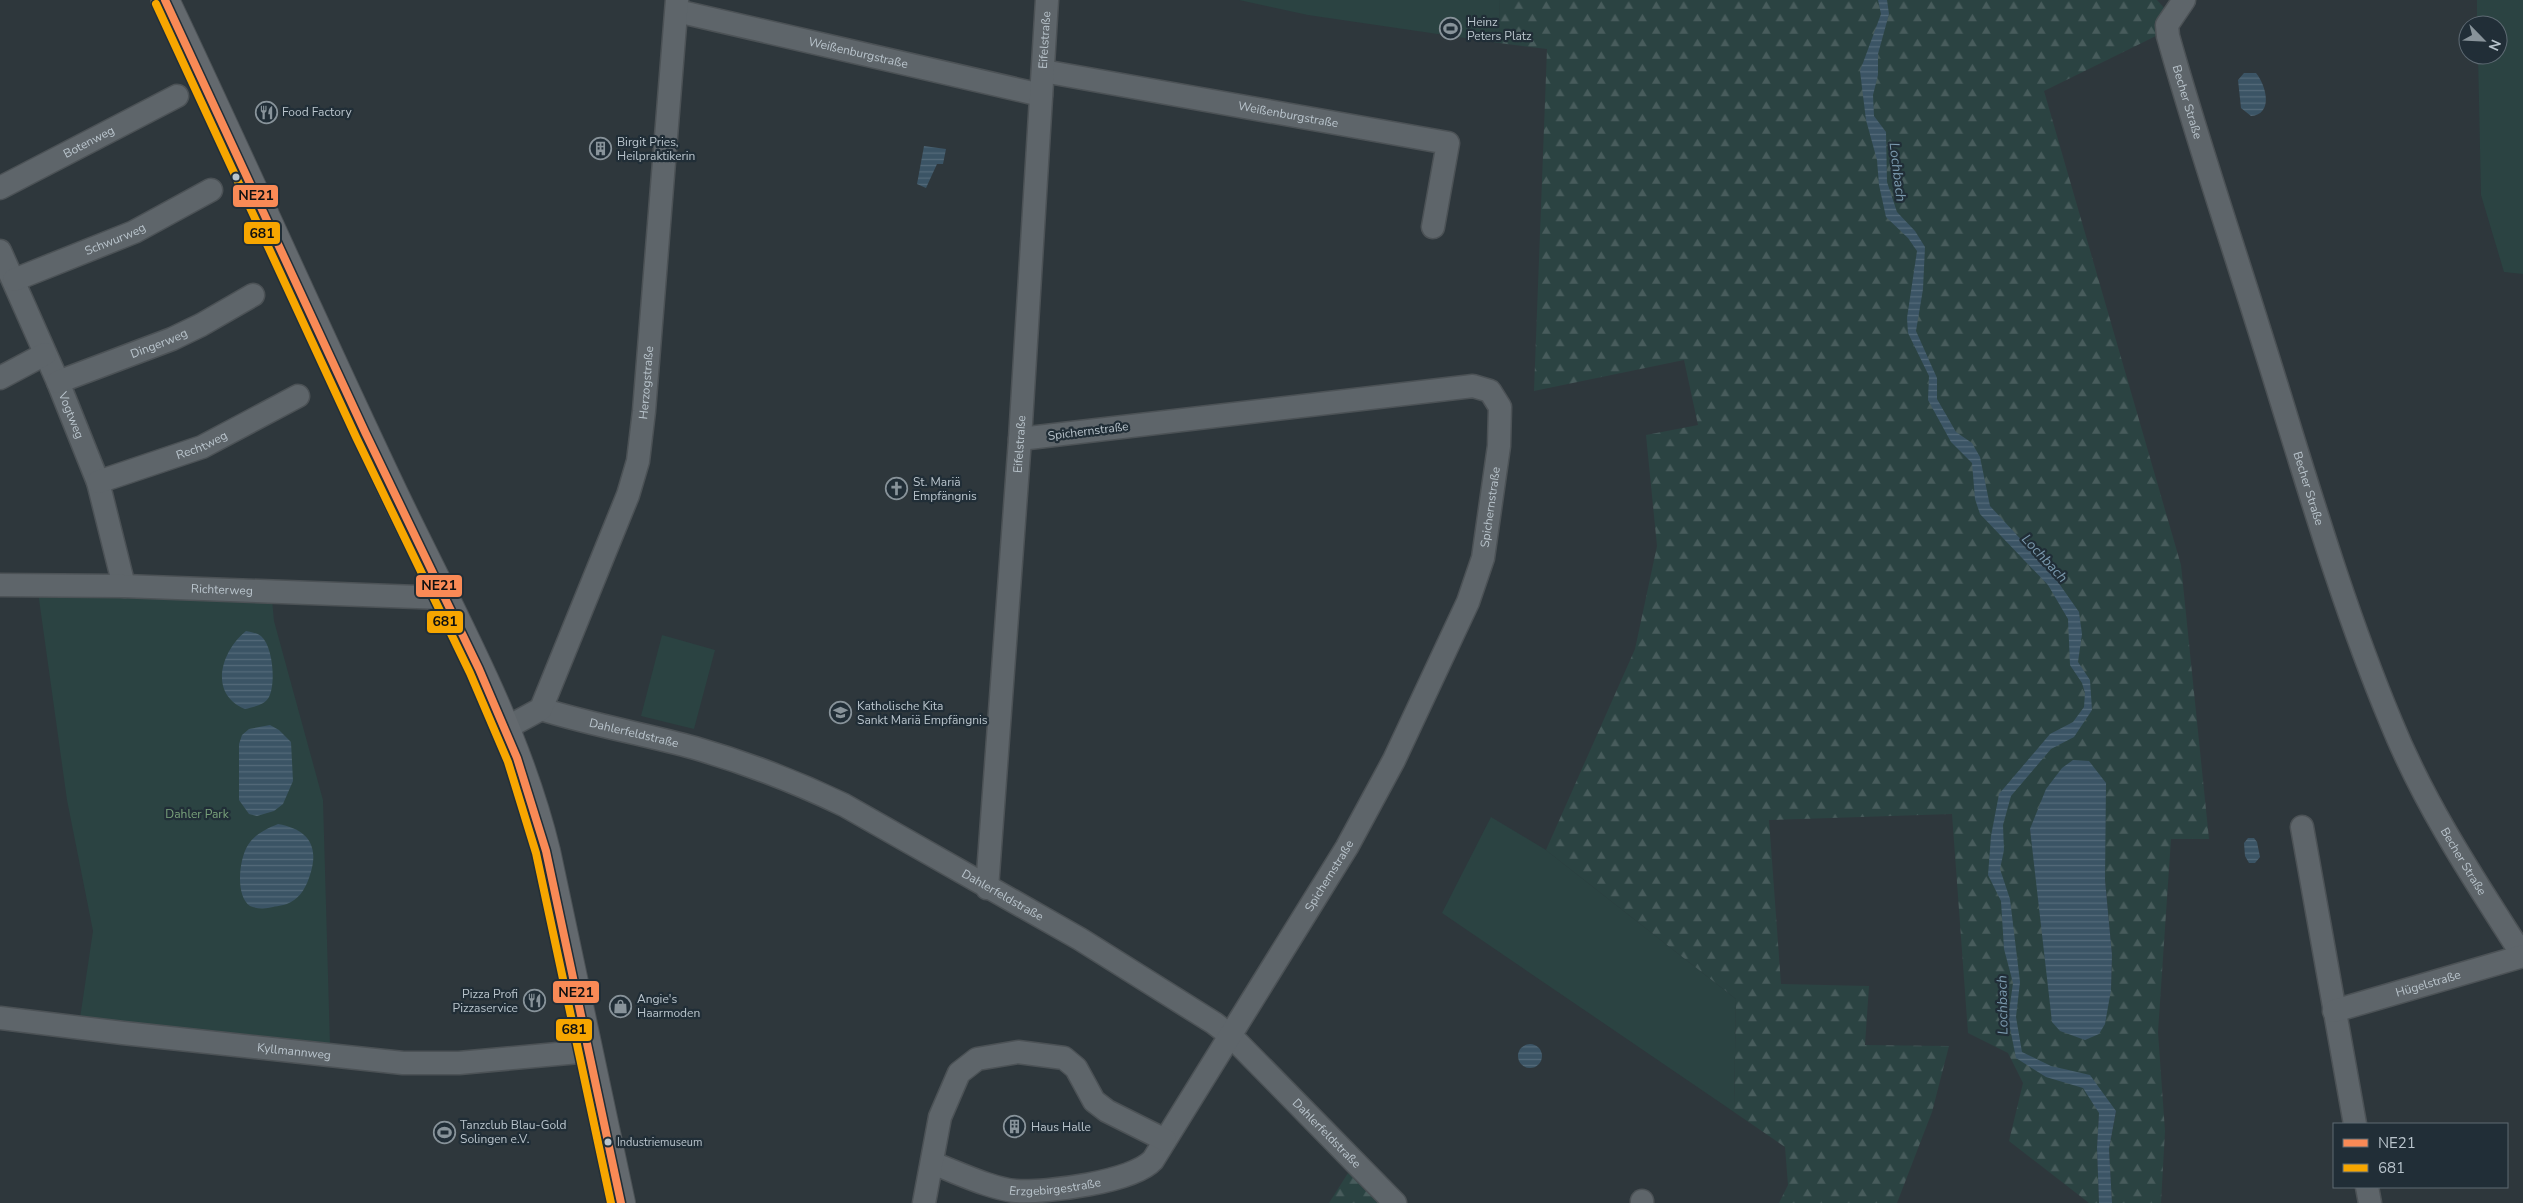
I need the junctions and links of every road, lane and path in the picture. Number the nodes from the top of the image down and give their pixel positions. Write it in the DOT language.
graph roads {
  1 [pos="165,0"];
  2 [pos="1047,0"];
  3 [pos="2178,2"];
  4 [pos="677,5"];
  5 [pos="1043,71"];
  6 [pos="1041,95"];
  7 [pos="176,96"];
  8 [pos="0,188"];
  9 [pos="211,190"];
  10 [pos="1433,227"];
  11 [pos="0,251"];
  12 [pos="14,280"];
  13 [pos="253,295"];
  14 [pos="45,354"];
  15 [pos="0,378"];
  16 [pos="58,382"];
  17 [pos="298,396"];
  18 [pos="1020,440"];
  19 [pos="98,482"];
  20 [pos="0,585"];
  21 [pos="124,586"];
  22 [pos="444,598"];
  23 [pos="541,709"];
  24 [pos="506,728"];
  25 [pos="2302,827"];
  26 [pos="987,888"];
  27 [pos="2523,956"];
  28 [pos="2334,1011"];
  29 [pos="0,1018"];
  30 [pos="1231,1036"];
  31 [pos="590,1050"];
  32 [pos="2355,1123"];
  33 [pos="1165,1140"];
  34 [pos="932,1163"];
  35 [pos="2367,1188"];
  36 [pos="621,1203"];
  37 [pos="924,1203"];
  38 [pos="1395,1203"];
  39 [pos="2370,1203"];
  1 -- 22 [label="main road"];
  2 -- 5 [label="street, Eifelstraße"];
  3 -- 27 [label="street, Becher Straße"];
  4 -- 6 [label="street, Weißenburgstraße"];
  4 -- 23 [label="street, Herzogstraße"];
  5 -- 6 [label="street, Eifelstraße"];
  5 -- 10 [label="street, Weißenburgstraße"];
  6 -- 18 [label="street, Eifelstraße"];
  7 -- 8 [label="street, Botenweg"];
  9 -- 12 [label="street, Schwurweg"];
  11 -- 12 [label="street, Vogtweg"];
  12 -- 14 [label="street, Vogtweg"];
  13 -- 16 [label="street, Dingerweg"];
  14 -- 15 [label="street"];
  14 -- 16 [label="street, Vogtweg"];
  16 -- 19 [label="street, Vogtweg"];
  17 -- 19 [label="street, Rechtweg"];
  18 -- 26 [label="street, Eifelstraße"];
  18 -- 30 [label="street, Spichernstraße"];
  19 -- 21 [label="street, Vogtweg"];
  20 -- 21 [label="street, Richterweg"];
  21 -- 22 [label="street, Richterweg"];
  22 -- 24 [label="main road"];
  23 -- 24 [label="street"];
  23 -- 26 [label="street, Dahlerfeldstraße"];
  24 -- 31 [label="main road"];
  25 -- 28 [label="street"];
  26 -- 30 [label="street, Dahlerfeldstraße"];
  27 -- 28 [label="street, Hügelstraße"];
  28 -- 32 [label="street"];
  29 -- 31 [label="street, Kyllmannweg"];
  30 -- 33 [label="street, Erzgebirgestraße"];
  30 -- 38 [label="street, Dahlerfeldstraße"];
  31 -- 36 [label="main road"];
  33 -- 34 [label="street, Erzgebirgestraße"];
  33 -- 34 [label="street"];
  34 -- 37 [label="street"];
  35 -- 39 [label="street"];
}
